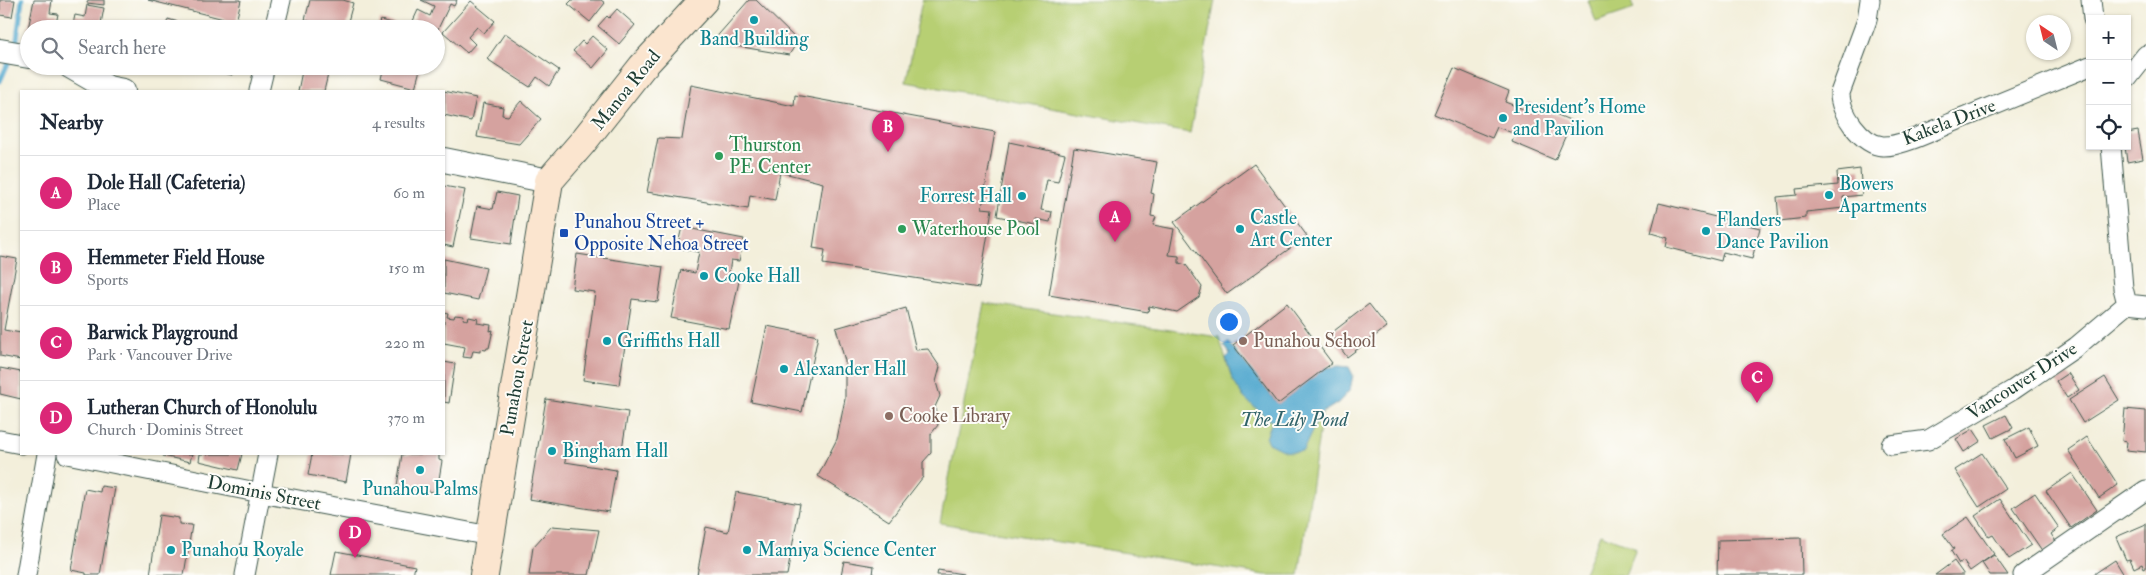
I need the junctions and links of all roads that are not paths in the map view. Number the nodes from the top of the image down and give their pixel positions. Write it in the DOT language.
graph roads {
  1 [pos="282,0"];
  2 [pos="704,0"];
  3 [pos="1870,0"];
  4 [pos="2091,0"];
  5 [pos="2093,15"];
  6 [pos="276,20"];
  7 [pos="1,51"];
  8 [pos="20,55"];
  9 [pos="2146,55"];
  10 [pos="2086,68"];
  11 [pos="2131,74"];
  12 [pos="86,75"];
  13 [pos="263,75"];
  14 [pos="113,90"];
  15 [pos="259,90"];
  16 [pos="2110,150"];
  17 [pos="445,160"];
  18 [pos="549,181"];
  19 [pos="2127,304"];
  20 [pos="2146,306"];
  21 [pos="0,440"];
  22 [pos="20,444"];
  23 [pos="1891,445"];
  24 [pos="47,455"];
  25 [pos="72,455"];
  26 [pos="268,455"];
  27 [pos="2146,490"];
  28 [pos="261,493"];
  29 [pos="490,536"];
  30 [pos="26,575"];
  31 [pos="245,575"];
  32 [pos="484,575"];
  33 [pos="2023,575"];
  1 -- 6 [label="street"];
  2 -- 18 [label="main road, Manoa Road"];
  3 -- 10 [label="street, Kakela Drive"];
  4 -- 5 [label="street"];
  7 -- 8 [label="street"];
  9 -- 11 [label="street"];
  12 -- 14 [label="street"];
  13 -- 15 [label="street"];
  16 -- 19 [label="street"];
  17 -- 18 [label="street"];
  18 -- 29 [label="main road, Punahou Street"];
  19 -- 20 [label="street"];
  19 -- 23 [label="street, Vancouver Drive"];
  21 -- 22 [label="street"];
  24 -- 30 [label="street"];
  25 -- 28 [label="street, Dominis Street"];
  26 -- 28 [label="street"];
  27 -- 33 [label="street"];
  28 -- 29 [label="street, Dominis Street"];
  28 -- 31 [label="street"];
  29 -- 32 [label="main road, Punahou Street"];
}
